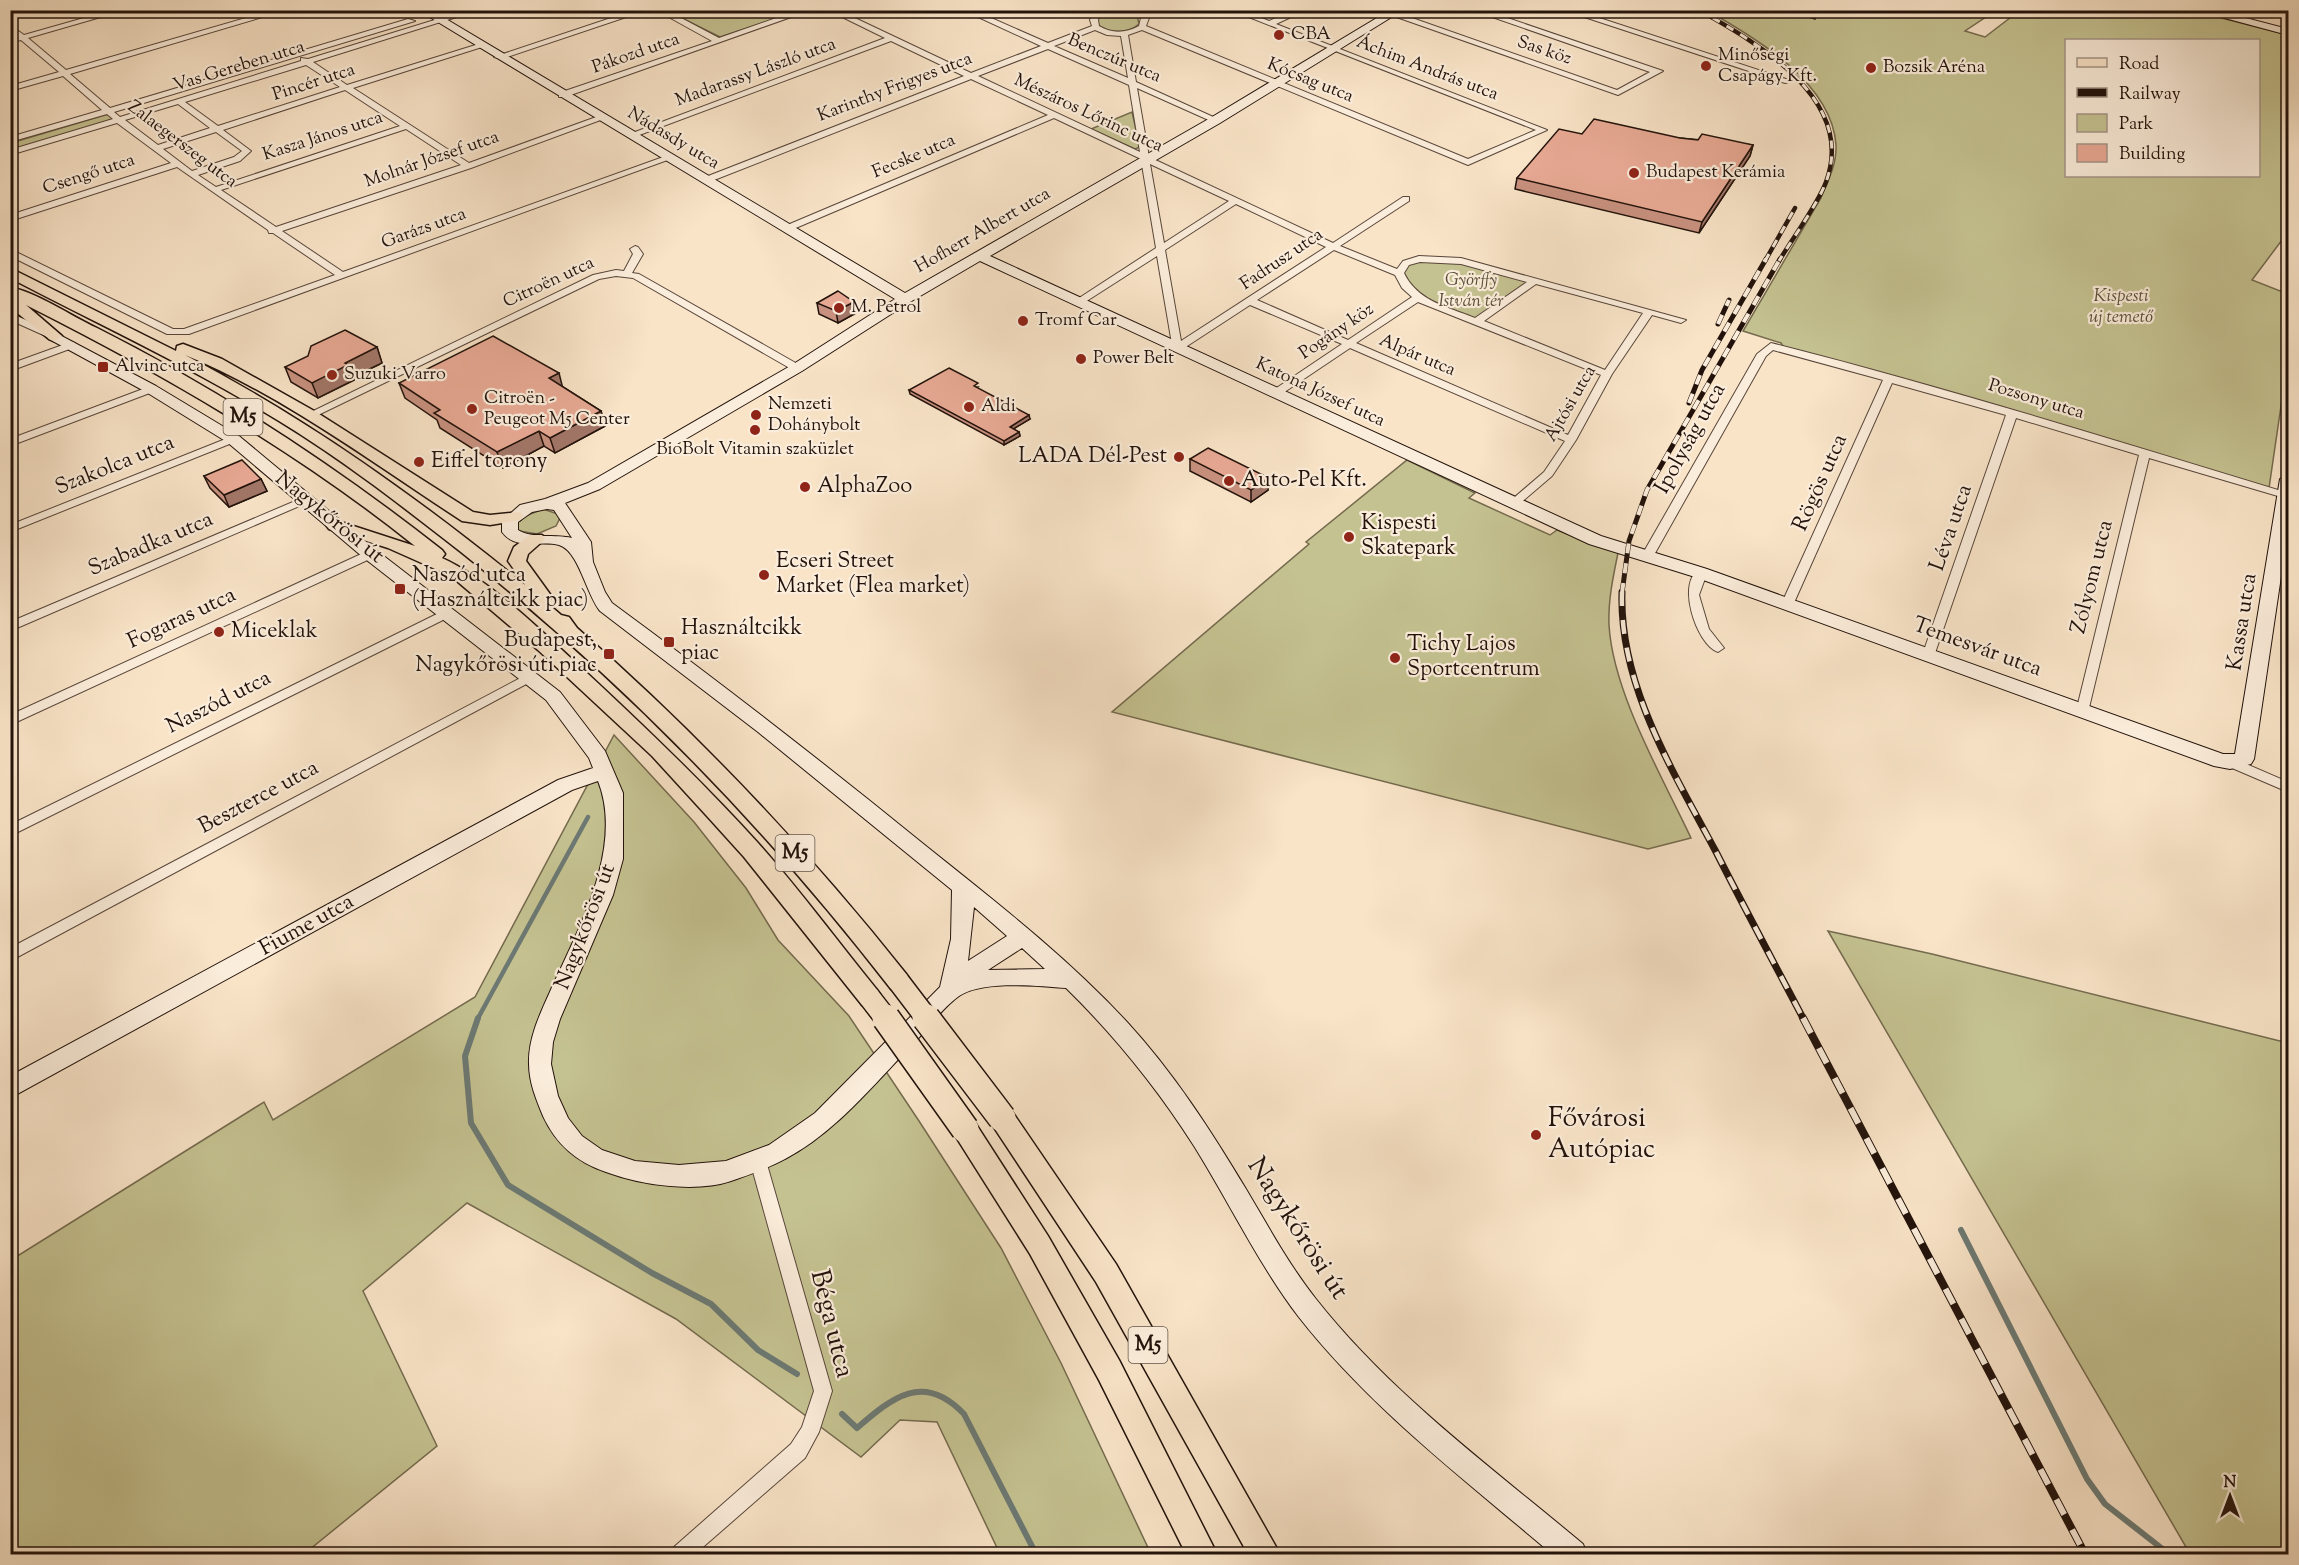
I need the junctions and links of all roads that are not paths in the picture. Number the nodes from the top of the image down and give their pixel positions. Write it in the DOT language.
graph roads {
  1 [pos="122,10"];
  2 [pos="283,10"];
  3 [pos="476,10"];
  4 [pos="644,10"];
  5 [pos="659,10"];
  6 [pos="808,10"];
  7 [pos="831,10"];
  8 [pos="966,10"];
  9 [pos="1097,10"];
  10 [pos="1142,10"];
  11 [pos="1234,10"];
  12 [pos="1303,10"];
  13 [pos="1475,10"];
  14 [pos="1566,10"];
  15 [pos="2200,10"];
  16 [pos="1395,12"];
  17 [pos="434,14"];
  18 [pos="1269,24"];
  19 [pos="10,27"];
  20 [pos="1096,27"];
  21 [pos="1142,27"];
  22 [pos="2289,32"];
  23 [pos="1124,33"];
  24 [pos="24,38"];
  25 [pos="892,38"];
  26 [pos="10,41"];
  27 [pos="719,41"];
  28 [pos="479,45"];
  29 [pos="1046,46"];
  30 [pos="1335,49"];
  31 [pos="298,55"];
  32 [pos="498,57"];
  33 [pos="307,63"];
  34 [pos="64,74"];
  35 [pos="969,76"];
  36 [pos="1788,81"];
  37 [pos="1133,83"];
  38 [pos="1278,84"];
  39 [pos="347,88"];
  40 [pos="10,89"];
  41 [pos="562,95"];
  42 [pos="180,102"];
  43 [pos="108,110"];
  44 [pos="1053,116"];
  45 [pos="602,118"];
  46 [pos="119,120"];
  47 [pos="1216,120"];
  48 [pos="408,126"];
  49 [pos="217,130"];
  50 [pos="631,135"];
  51 [pos="10,140"];
  52 [pos="157,148"];
  53 [pos="10,153"];
  54 [pos="669,158"];
  55 [pos="1147,160"];
  56 [pos="1468,162"];
  57 [pos="178,164"];
  58 [pos="468,166"];
  59 [pos="191,174"];
  60 [pos="706,180"];
  61 [pos="214,190"];
  62 [pos="1406,199"];
  63 [pos="1236,200"];
  64 [pos="10,218"];
  65 [pos="788,228"];
  66 [pos="272,231"];
  67 [pos="1332,246"];
  68 [pos="1162,248"];
  69 [pos="635,249"];
  70 [pos="10,252"];
  71 [pos="979,256"];
  72 [pos="10,272"];
  73 [pos="1399,273"];
  74 [pos="627,274"];
  75 [pos="343,276"];
  76 [pos="1533,282"];
  77 [pos="10,291"];
  78 [pos="905,298"];
  79 [pos="1417,298"];
  80 [pos="10,300"];
  81 [pos="1250,301"];
  82 [pos="1079,302"];
  83 [pos="1649,312"];
  84 [pos="10,316"];
  85 [pos="1681,320"];
  86 [pos="1475,323"];
  87 [pos="54,336"];
  88 [pos="139,339"];
  89 [pos="71,345"];
  90 [pos="1349,345"];
  91 [pos="1771,346"];
  92 [pos="1177,348"];
  93 [pos="10,368"];
  94 [pos="797,368"];
  95 [pos="1606,374"];
  96 [pos="1889,378"];
  97 [pos="151,389"];
  98 [pos="1276,393"];
  99 [pos="2012,413"];
  100 [pos="310,415"];
  101 [pos="234,439"];
  102 [pos="1571,440"];
  103 [pos="10,443"];
  104 [pos="2145,453"];
  105 [pos="590,488"];
  106 [pos="2288,490"];
  107 [pos="307,499"];
  108 [pos="548,504"];
  109 [pos="1513,504"];
  110 [pos="514,516"];
  111 [pos="567,516"];
  112 [pos="335,525"];
  113 [pos="10,529"];
  114 [pos="537,539"];
  115 [pos="370,554"];
  116 [pos="1648,555"];
  117 [pos="585,564"];
  118 [pos="458,572"];
  119 [pos="1701,573"];
  120 [pos="1787,605"];
  121 [pos="447,613"];
  122 [pos="10,627"];
  123 [pos="570,632"];
  124 [pos="1718,648"];
  125 [pos="1928,656"];
  126 [pos="528,678"];
  127 [pos="2082,712"];
  128 [pos="10,721"];
  129 [pos="2230,762"];
  130 [pos="606,772"];
  131 [pos="2289,788"];
  132 [pos="10,831"];
  133 [pos="962,886"];
  134 [pos="1022,937"];
  135 [pos="10,955"];
  136 [pos="1070,980"];
  137 [pos="950,990"];
  138 [pos="10,1088"];
  139 [pos="758,1161"];
  140 [pos="681,1554"];
  141 [pos="1202,1554"];
  142 [pos="1265,1554"];
  143 [pos="1573,1554"];
  1 -- 24 [label="street"];
  2 -- 34 [label="street"];
  3 -- 17 [label="street, Vas Gereben utca"];
  4 -- 32 [label="street"];
  5 -- 27 [label="street"];
  6 -- 27 [label="street, Pákozd utca"];
  7 -- 25 [label="street, Mészáros Lőrinc utca"];
  8 -- 29 [label="street, Benczúr utca"];
  9 -- 20 [label="street"];
  10 -- 21 [label="street"];
  11 -- 18 [label="street, Áchim András utca"];
  12 -- 18 [label="street"];
  13 -- 16 [label="street, Sas köz"];
  14 -- 36 [label="street"];
  15 -- 22 [label="street"];
  16 -- 30 [label="street, Hofherr Albert utca"];
  17 -- 28 [label="street, Nádasdy utca"];
  17 -- 31 [label="street, Vas Gereben utca"];
  17 -- 33 [label="street, Vas Gereben utca"];
  18 -- 30 [label="street, Áchim András utca"];
  19 -- 24 [label="street, Zalaegerszeg utca"];
  20 -- 23 [label="street"];
  20 -- 29 [label="street, Karinthy Frigyes utca"];
  21 -- 23 [label="street"];
  21 -- 38 [label="street, Kócsag utca"];
  23 -- 37 [label="street"];
  24 -- 26 [label="street"];
  24 -- 34 [label="street, Zalaegerszeg utca"];
  25 -- 35 [label="street, Mészáros Lőrinc utca"];
  25 -- 50 [label="street, Madarassy László utca"];
  27 -- 41 [label="street, Pákozd utca"];
  28 -- 32 [label="street, Nádasdy utca"];
  28 -- 39 [label="street, Pincér utca"];
  29 -- 35 [label="street, Karinthy Frigyes utca"];
  29 -- 37 [label="street, Benczúr utca"];
  30 -- 38 [label="street, Hofherr Albert utca"];
  30 -- 56 [label="street, Áchim András utca"];
  31 -- 33 [label="street"];
  31 -- 43 [label="street, Vas Gereben utca"];
  32 -- 41 [label="street, Nádasdy utca"];
  33 -- 39 [label="street"];
  33 -- 42 [label="street, Vas Gereben utca"];
  34 -- 40 [label="street"];
  34 -- 43 [label="street, Zalaegerszeg utca"];
  35 -- 44 [label="street, Mészáros Lőrinc utca"];
  35 -- 60 [label="street, Karinthy Frigyes utca"];
  37 -- 47 [label="street, Benczúr utca"];
  37 -- 55 [label="street"];
  38 -- 47 [label="street, Hofherr Albert utca"];
  38 -- 56 [label="street, Kócsag utca"];
  39 -- 48 [label="street"];
  39 -- 49 [label="street, Pincér utca"];
  41 -- 45 [label="street, Nádasdy utca"];
  42 -- 46 [label="street, Vas Gereben utca"];
  42 -- 49 [label="street"];
  43 -- 46 [label="street, Zalaegerszeg utca"];
  43 -- 51 [label="street, Vas Gereben utca"];
  44 -- 55 [label="street, Mészáros Lőrinc utca"];
  44 -- 65 [label="street, Fecske utca"];
  45 -- 50 [label="street, Nádasdy utca"];
  45 -- 58 [label="street, Molnár József utca"];
  46 -- 52 [label="street, Zalaegerszeg utca"];
  46 -- 53 [label="street, Vas Gereben utca"];
  47 -- 55 [label="street, Hofherr Albert utca"];
  48 -- 58 [label="street"];
  48 -- 61 [label="street, Kasza János utca"];
  49 -- 52 [label="street, Pincér utca"];
  49 -- 59 [label="street"];
  50 -- 54 [label="street, Nádasdy utca"];
  52 -- 57 [label="street, Zalaegerszeg utca"];
  54 -- 60 [label="street, Nádasdy utca"];
  54 -- 75 [label="street, Garázs utca"];
  55 -- 63 [label="street, Mészáros Lőrinc utca"];
  55 -- 68 [label="street"];
  55 -- 71 [label="street, Hofherr Albert utca"];
  57 -- 59 [label="street, Zalaegerszeg utca"];
  57 -- 64 [label="street, Csengő utca"];
  58 -- 66 [label="street, Molnár József utca"];
  59 -- 61 [label="street, Zalaegerszeg utca"];
  60 -- 65 [label="street, Nádasdy utca"];
  61 -- 66 [label="street, Zalaegerszeg utca"];
  62 -- 67 [label="street, Fadrusz utca"];
  63 -- 67 [label="street, Mészáros Lőrinc utca"];
  63 -- 68 [label="street"];
  65 -- 78 [label="street, Nádasdy utca"];
  66 -- 75 [label="street, Zalaegerszeg utca"];
  67 -- 73 [label="street, Mészáros Lőrinc utca"];
  67 -- 81 [label="street, Fadrusz utca"];
  68 -- 82 [label="street"];
  68 -- 92 [label="street"];
  69 -- 74 [label="street"];
  70 -- 75 [label="street, Garázs utca"];
  71 -- 78 [label="street, Hofherr Albert utca"];
  71 -- 82 [label="street, Katona József utca"];
  72 -- 88 [label="main road, M5"];
  73 -- 76 [label="street"];
  73 -- 79 [label="street"];
  74 -- 94 [label="street, Citroën utca"];
  74 -- 100 [label="street, Citroën utca"];
  76 -- 83 [label="street"];
  76 -- 86 [label="street"];
  77 -- 118 [label="main road, Nagykőrösi út / M5"];
  78 -- 94 [label="street, Hofherr Albert utca"];
  79 -- 86 [label="street"];
  79 -- 90 [label="street, Pogány köz"];
  80 -- 87 [label="main road"];
  81 -- 90 [label="street, Alpár utca"];
  81 -- 92 [label="street, Fadrusz utca"];
  82 -- 92 [label="street, Katona József utca"];
  83 -- 85 [label="street"];
  83 -- 95 [label="street, Ajtósi utca"];
  84 -- 87 [label="street, Nagykőrösi út"];
  86 -- 95 [label="street"];
  87 -- 89 [label="street, Nagykőrösi út"];
  88 -- 100 [label="main road"];
  88 -- 123 [label="main road, M5"];
  89 -- 93 [label="street"];
  89 -- 97 [label="street, Nagykőrösi út"];
  90 -- 98 [label="street, Pogány köz"];
  90 -- 102 [label="street, Alpár utca"];
  91 -- 96 [label="street, Pozsony utca"];
  91 -- 116 [label="street, Ipolyság utca"];
  92 -- 98 [label="street, Katona József utca"];
  94 -- 105 [label="street, Hofherr Albert utca"];
  95 -- 102 [label="street, Ajtósi utca"];
  96 -- 99 [label="street, Pozsony utca"];
  96 -- 120 [label="street, Rögös utca"];
  97 -- 101 [label="street, Nagykőrösi út"];
  97 -- 103 [label="street"];
  98 -- 109 [label="street, Katona József utca"];
  99 -- 104 [label="street, Pozsony utca"];
  99 -- 125 [label="street, Léva utca"];
  100 -- 110 [label="main road"];
  101 -- 107 [label="street, Nagykőrösi út"];
  101 -- 113 [label="street, Szakolca utca"];
  102 -- 109 [label="street, Ajtósi utca"];
  104 -- 106 [label="street, Pozsony utca"];
  104 -- 127 [label="street, Zólyom utca"];
  105 -- 108 [label="street, Hofherr Albert utca"];
  105 -- 111 [label="street, Hofherr Albert utca"];
  106 -- 129 [label="street, Kassa utca"];
  107 -- 112 [label="street, Nagykőrösi út"];
  107 -- 122 [label="street, Szabadka utca"];
  108 -- 110 [label="street"];
  108 -- 111 [label="street"];
  109 -- 116 [label="street, Katona József utca"];
  110 -- 114 [label="street, Nagykőrösi út"];
  111 -- 114 [label="street"];
  111 -- 117 [label="street, Nagykőrösi út"];
  112 -- 115 [label="street, Nagykőrösi út"];
  112 -- 118 [label="main road"];
  114 -- 117 [label="street, Nagykőrösi út"];
  114 -- 123 [label="main road"];
  115 -- 121 [label="street, Nagykőrösi út"];
  115 -- 128 [label="street, Fogaras utca"];
  116 -- 119 [label="street, Temesvár utca"];
  117 -- 133 [label="street, Nagykőrösi út"];
  118 -- 141 [label="main road, M5, bridge"];
  119 -- 120 [label="street, Temesvár utca"];
  119 -- 124 [label="street"];
  120 -- 125 [label="street, Temesvár utca"];
  121 -- 126 [label="street, Nagykőrösi út"];
  121 -- 132 [label="street, Naszód utca"];
  123 -- 142 [label="main road, M5, bridge"];
  125 -- 127 [label="street, Temesvár utca"];
  126 -- 130 [label="street, Nagykőrösi út"];
  126 -- 135 [label="street, Beszterce utca"];
  127 -- 129 [label="street, Temesvár utca"];
  129 -- 131 [label="street, Temesvár utca"];
  130 -- 138 [label="street, Fiume utca"];
  130 -- 139 [label="street, Nagykőrösi út"];
  133 -- 134 [label="street, Nagykőrösi út"];
  133 -- 137 [label="street"];
  134 -- 136 [label="street, Nagykőrösi út"];
  134 -- 137 [label="street, Nagykőrösi út"];
  136 -- 137 [label="street"];
  136 -- 143 [label="street, Nagykőrösi út"];
  137 -- 139 [label="street, Nagykőrösi út"];
  139 -- 140 [label="street, Béga utca"];
}
